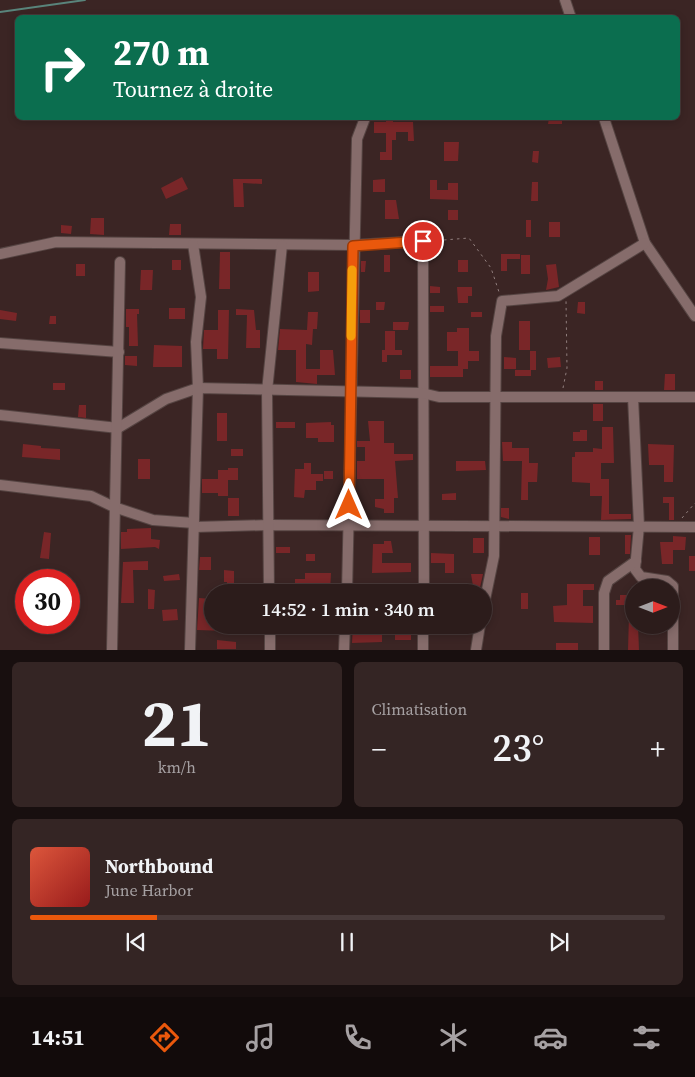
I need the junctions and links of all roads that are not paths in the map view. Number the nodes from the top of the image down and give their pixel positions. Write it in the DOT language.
graph roads {
  1 [pos="565,0"];
  2 [pos="570,15"];
  3 [pos="364,120"];
  4 [pos="605,120"];
  5 [pos="645,243"];
  6 [pos="193,244"];
  7 [pos="282,245"];
  8 [pos="353,246"];
  9 [pos="0,254"];
  10 [pos="120,262"];
  11 [pos="695,316"];
  12 [pos="0,342"];
  13 [pos="119,352"];
  14 [pos="198,388"];
  15 [pos="267,390"];
  16 [pos="350,390"];
  17 [pos="422,393"];
  18 [pos="495,396"];
  19 [pos="633,397"];
  20 [pos="695,397"];
  21 [pos="0,415"];
  22 [pos="118,428"];
  23 [pos="0,485"];
  24 [pos="114,507"];
  25 [pos="194,525"];
  26 [pos="268,525"];
  27 [pos="349,525"];
  28 [pos="424,526"];
  29 [pos="494,526"];
  30 [pos="639,526"];
  31 [pos="695,527"];
  32 [pos="636,561"];
  33 [pos="269,584"];
  34 [pos="347,584"];
  35 [pos="424,584"];
  36 [pos="488,584"];
  37 [pos="270,634"];
  38 [pos="345,634"];
  39 [pos="424,634"];
  40 [pos="479,634"];
  41 [pos="112,650"];
  42 [pos="190,650"];
  43 [pos="270,650"];
  44 [pos="344,650"];
  45 [pos="423,650"];
  46 [pos="476,650"];
  47 [pos="604,650"];
  48 [pos="673,650"];
  1 -- 2 [label="street"];
  3 -- 8 [label="street"];
  4 -- 5 [label="street"];
  5 -- 11 [label="street"];
  5 -- 18 [label="street"];
  6 -- 7 [label="street"];
  6 -- 9 [label="street"];
  6 -- 14 [label="street"];
  7 -- 8 [label="street"];
  7 -- 15 [label="street"];
  8 -- 16 [label="street"];
  8 -- 17 [label="street"];
  10 -- 13 [label="street"];
  12 -- 13 [label="street"];
  13 -- 22 [label="street"];
  14 -- 15 [label="street"];
  14 -- 22 [label="street"];
  14 -- 25 [label="street"];
  15 -- 16 [label="street"];
  15 -- 26 [label="street"];
  16 -- 17 [label="street"];
  16 -- 27 [label="street"];
  17 -- 18 [label="street"];
  17 -- 28 [label="street"];
  18 -- 19 [label="street"];
  18 -- 29 [label="street"];
  19 -- 20 [label="street"];
  19 -- 30 [label="street"];
  21 -- 22 [label="street"];
  22 -- 24 [label="street"];
  23 -- 24 [label="street"];
  24 -- 25 [label="street"];
  24 -- 41 [label="street"];
  25 -- 26 [label="street"];
  25 -- 42 [label="street"];
  26 -- 27 [label="street"];
  26 -- 33 [label="street"];
  27 -- 28 [label="street"];
  27 -- 34 [label="street"];
  28 -- 29 [label="street"];
  28 -- 35 [label="street"];
  29 -- 30 [label="street"];
  29 -- 36 [label="street"];
  30 -- 31 [label="street"];
  30 -- 32 [label="street"];
  32 -- 47 [label="street"];
  32 -- 48 [label="street"];
  37 -- 43 [label="street"];
  38 -- 44 [label="street"];
  39 -- 45 [label="street"];
  40 -- 46 [label="street"];
}
